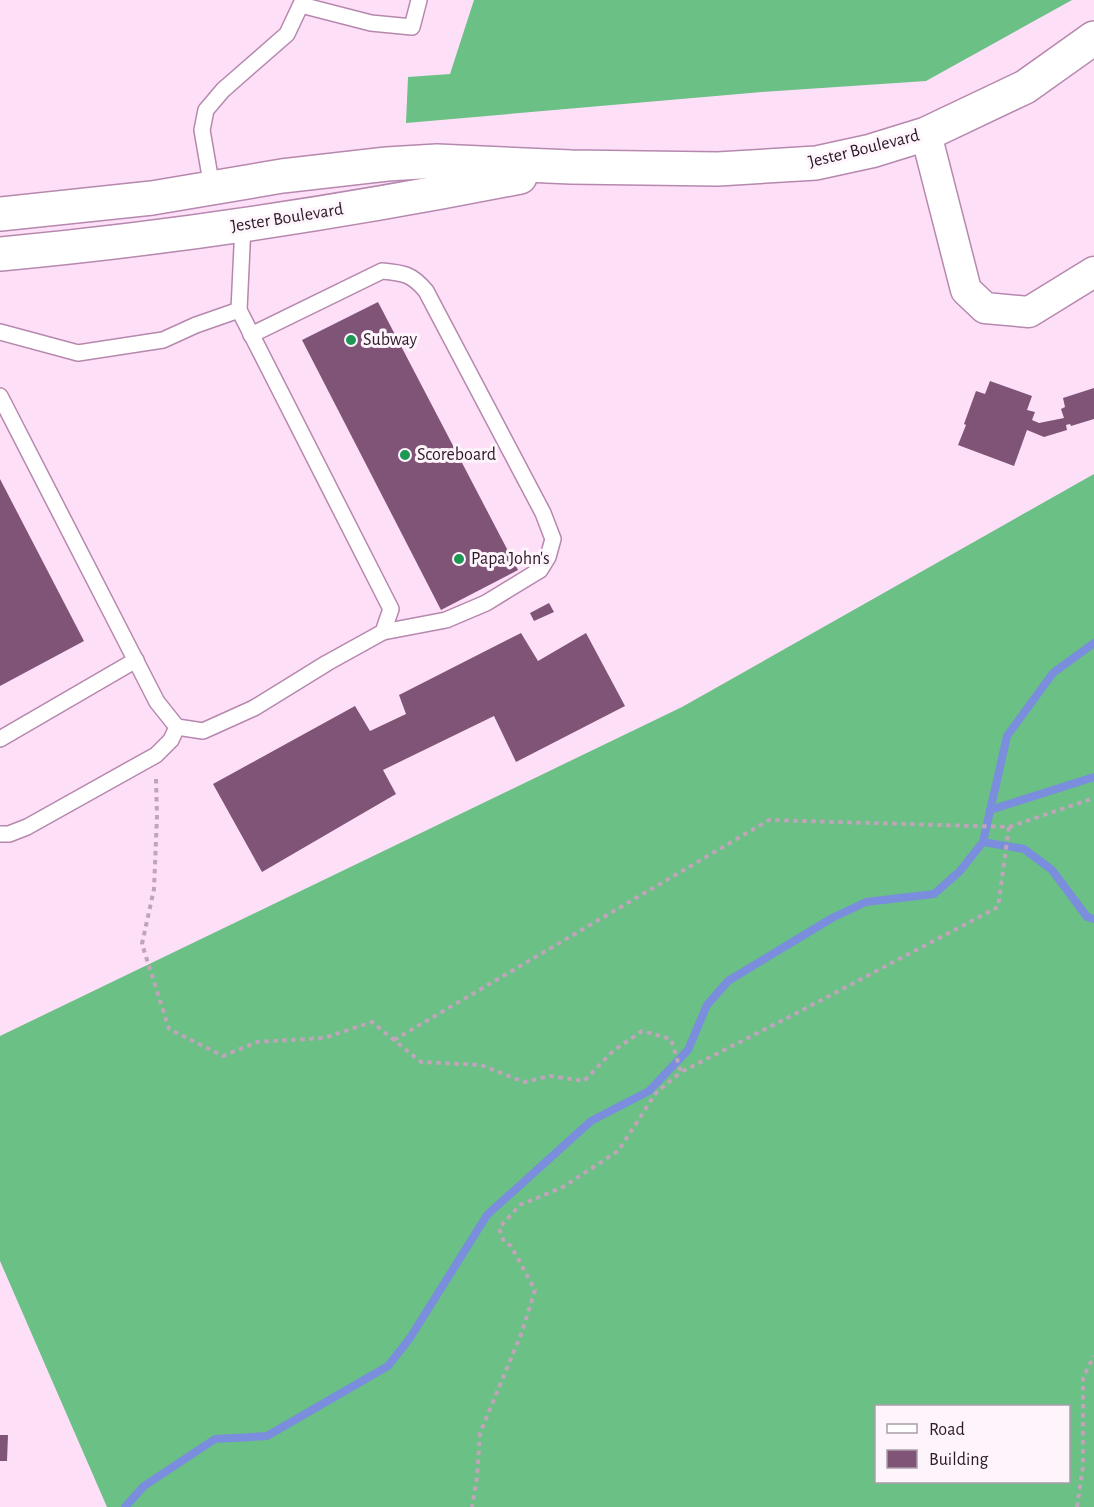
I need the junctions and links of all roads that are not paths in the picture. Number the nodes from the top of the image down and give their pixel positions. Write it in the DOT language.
graph roads {
  1 [pos="419,0"];
  2 [pos="302,3"];
  3 [pos="1094,38"];
  4 [pos="926,134"];
  5 [pos="571,167"];
  6 [pos="212,188"];
  7 [pos="0,214"];
  8 [pos="243,225"];
  9 [pos="0,254"];
  10 [pos="1094,272"];
  11 [pos="238,310"];
  12 [pos="0,332"];
  13 [pos="251,335"];
  14 [pos="0,396"];
  15 [pos="383,633"];
  16 [pos="136,660"];
  17 [pos="177,727"];
  18 [pos="0,739"];
  19 [pos="0,834"];
  1 -- 2 [label="lane"];
  2 -- 6 [label="lane"];
  3 -- 4 [label="street, Jester Boulevard"];
  4 -- 5 [label="street, Jester Boulevard"];
  4 -- 10 [label="street"];
  5 -- 6 [label="street, Jester Boulevard"];
  5 -- 8 [label="street, Jester Boulevard"];
  6 -- 7 [label="street, Jester Boulevard"];
  8 -- 9 [label="street, Jester Boulevard"];
  8 -- 11 [label="lane"];
  11 -- 12 [label="lane"];
  11 -- 13 [label="lane"];
  13 -- 15 [label="lane"];
  13 -- 15 [label="lane"];
  14 -- 16 [label="lane"];
  15 -- 17 [label="lane"];
  16 -- 17 [label="lane"];
  16 -- 18 [label="lane"];
  17 -- 19 [label="lane"];
}
